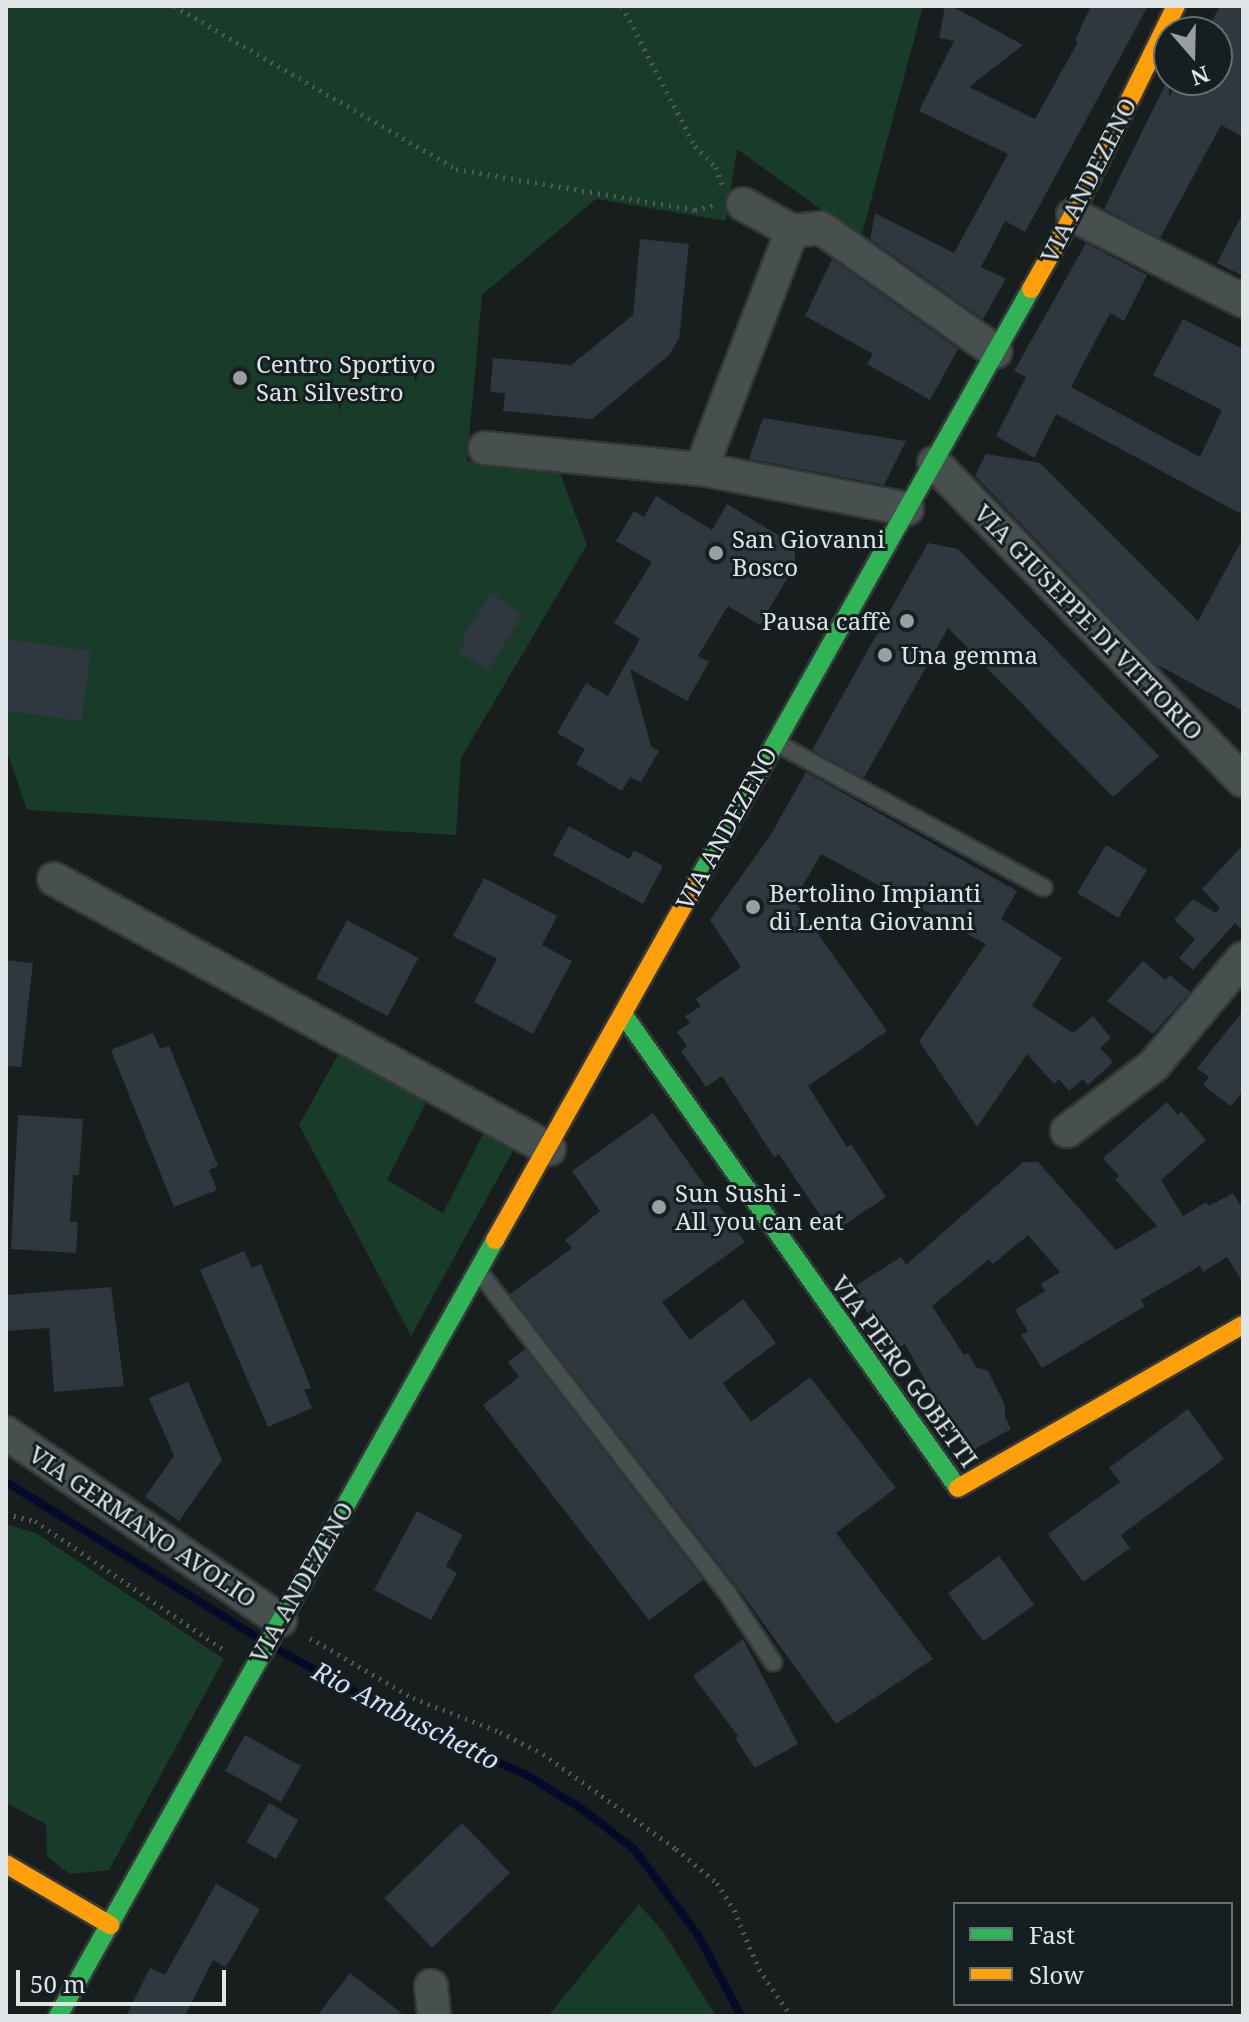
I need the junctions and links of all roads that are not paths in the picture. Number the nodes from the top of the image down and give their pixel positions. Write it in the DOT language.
graph roads {
  1 [pos="1176,6"];
  2 [pos="743,204"];
  3 [pos="1073,215"];
  4 [pos="792,231"];
  5 [pos="1243,301"];
  6 [pos="996,352"];
  7 [pos="485,448"];
  8 [pos="934,463"];
  9 [pos="701,469"];
  10 [pos="907,509"];
  11 [pos="774,741"];
  12 [pos="1243,781"];
  13 [pos="54,879"];
  14 [pos="1044,888"];
  15 [pos="1243,958"];
  16 [pos="623,1014"];
  17 [pos="1067,1131"];
  18 [pos="549,1149"];
  19 [pos="479,1271"];
  20 [pos="1243,1325"];
  21 [pos="6,1433"];
  22 [pos="280,1620"];
  23 [pos="773,1662"];
  24 [pos="6,1864"];
  25 [pos="110,1925"];
  26 [pos="62,2012"];
  1 -- 3 [label="main road, VIA ANDEZENO"];
  2 -- 4 [label="street"];
  3 -- 5 [label="street"];
  3 -- 6 [label="main road, VIA ANDEZENO"];
  4 -- 6 [label="street"];
  4 -- 9 [label="street"];
  6 -- 8 [label="main road, VIA ANDEZENO"];
  7 -- 9 [label="street"];
  8 -- 10 [label="main road, VIA ANDEZENO"];
  8 -- 12 [label="street, VIA GIUSEPPE DI VITTORIO"];
  9 -- 10 [label="street"];
  10 -- 11 [label="main road, VIA ANDEZENO"];
  11 -- 14 [label="lane"];
  11 -- 16 [label="main road, VIA ANDEZENO"];
  13 -- 18 [label="street"];
  15 -- 17 [label="street"];
  16 -- 18 [label="main road, VIA ANDEZENO"];
  16 -- 20 [label="main road, VIA PIERO GOBETTI"];
  18 -- 19 [label="main road, VIA ANDEZENO"];
  19 -- 22 [label="main road, VIA ANDEZENO"];
  19 -- 23 [label="lane"];
  21 -- 22 [label="street, VIA GERMANO AVOLIO"];
  22 -- 25 [label="main road, VIA ANDEZENO"];
  24 -- 25 [label="main road"];
  25 -- 26 [label="main road, VIA ANDEZENO"];
}
